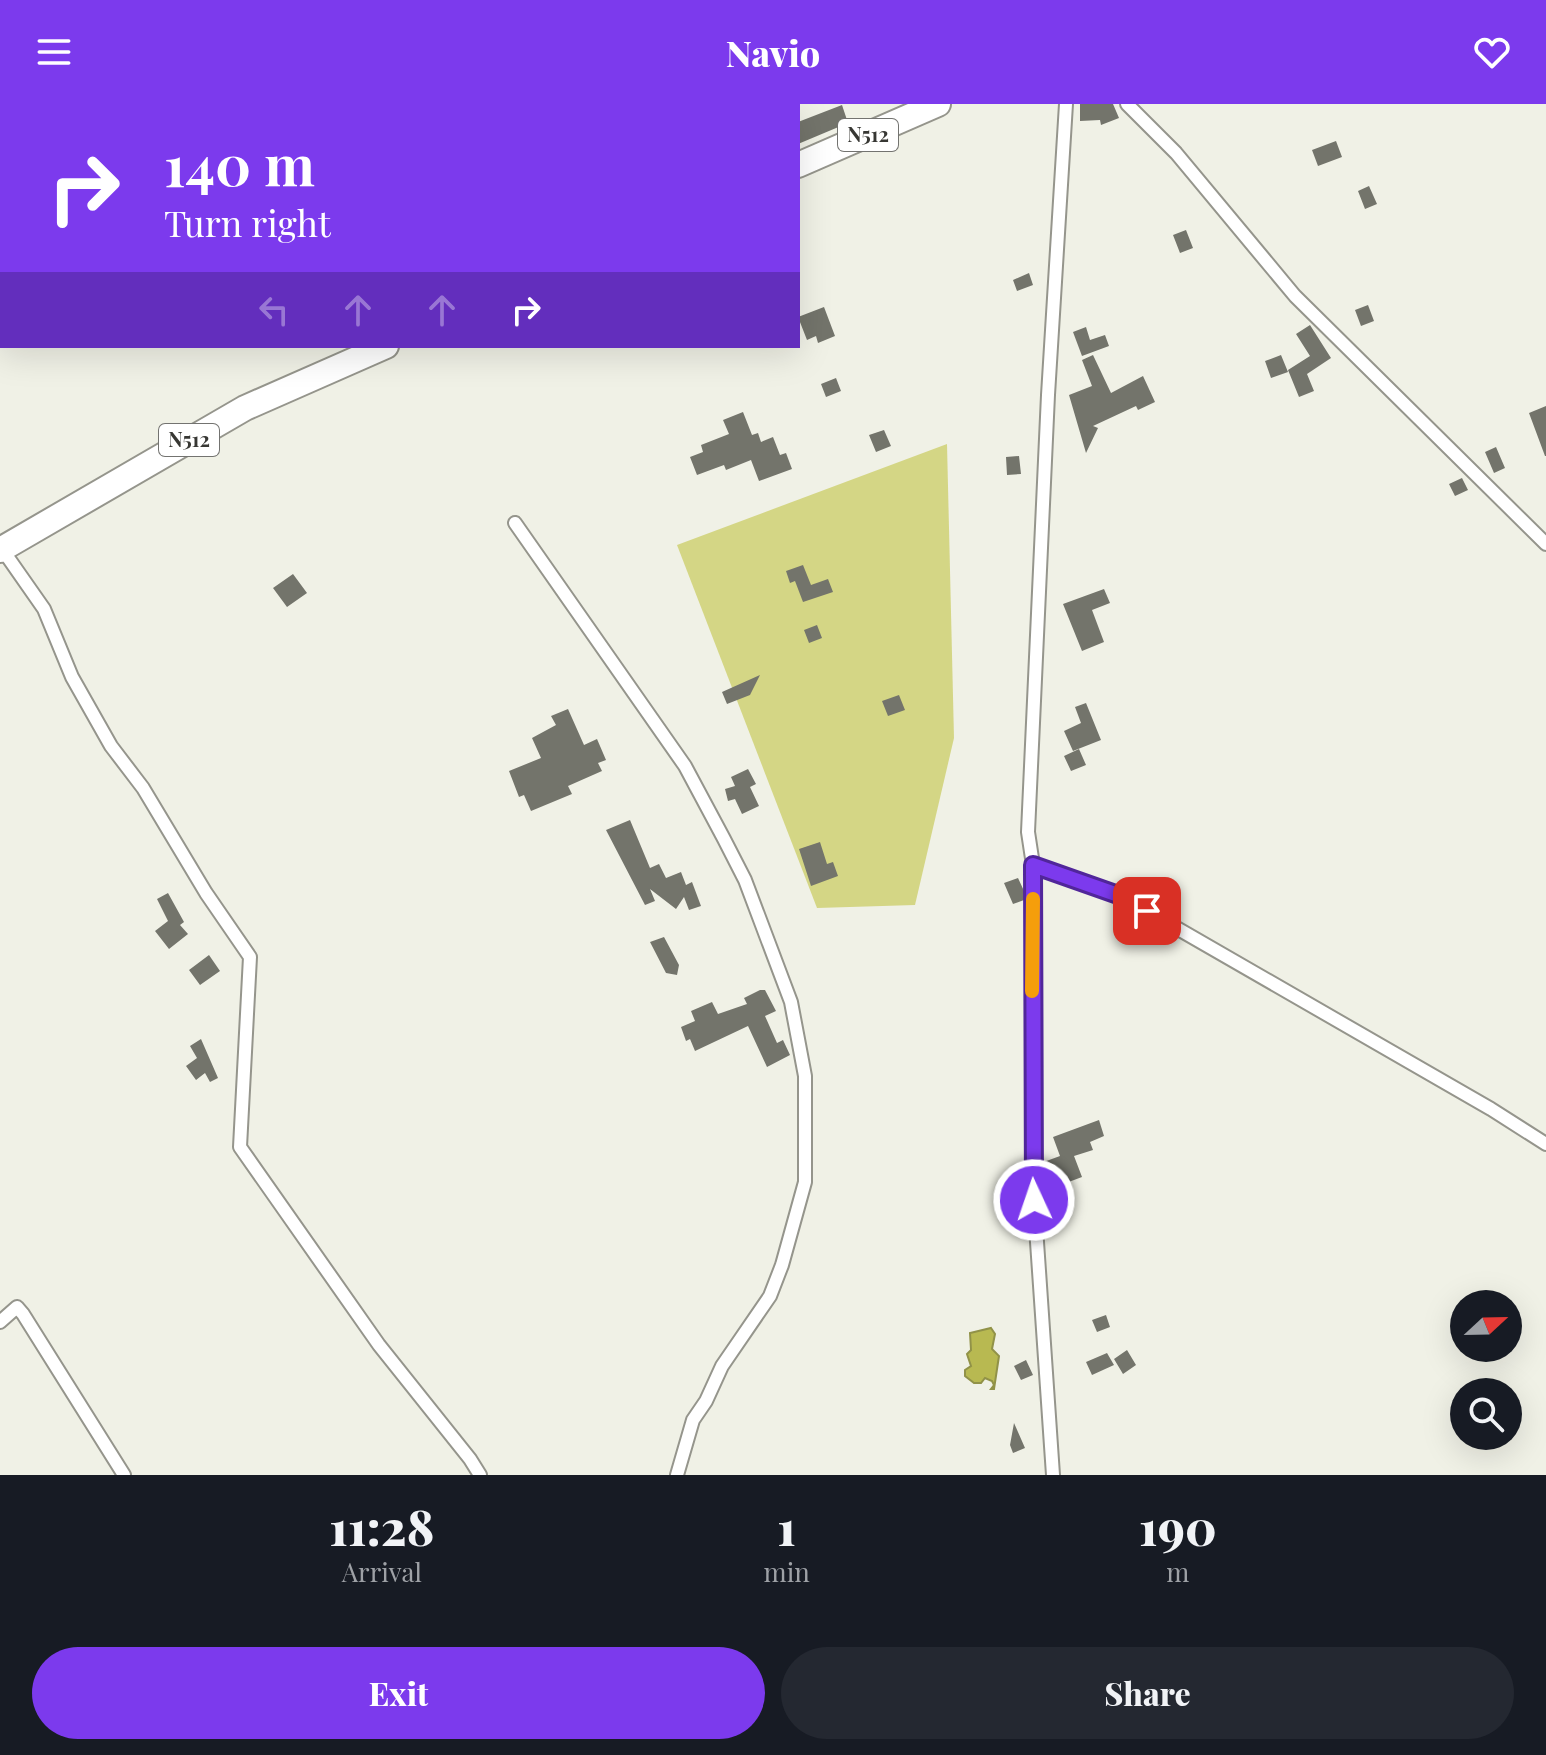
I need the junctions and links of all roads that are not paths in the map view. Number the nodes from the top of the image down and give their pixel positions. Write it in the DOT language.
graph roads {
  1 [pos="938,104"];
  2 [pos="1066,104"];
  3 [pos="1127,104"];
  4 [pos="800,164"];
  5 [pos="381,348"];
  6 [pos="515,523"];
  7 [pos="1546,544"];
  8 [pos="1,550"];
  9 [pos="1033,865"];
  10 [pos="1546,1144"];
  11 [pos="0,1322"];
  12 [pos="124,1475"];
  13 [pos="480,1475"];
  14 [pos="677,1475"];
  15 [pos="1053,1475"];
  1 -- 4 [label="highway, N512"];
  2 -- 9 [label="street"];
  3 -- 7 [label="street"];
  5 -- 8 [label="highway, N512"];
  6 -- 14 [label="street"];
  8 -- 13 [label="street"];
  9 -- 10 [label="street"];
  9 -- 15 [label="street"];
  11 -- 12 [label="street"];
}
